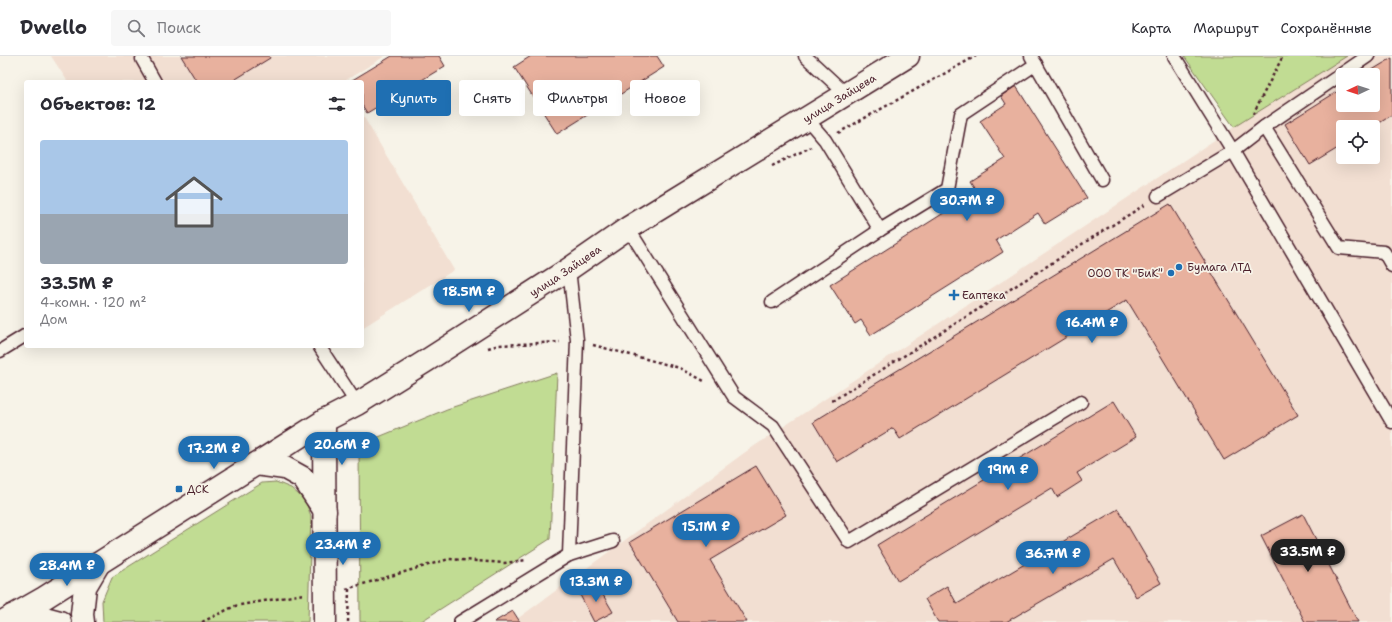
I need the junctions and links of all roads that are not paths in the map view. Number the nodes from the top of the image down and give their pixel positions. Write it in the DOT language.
graph roads {
  1 [pos="805,56"];
  2 [pos="908,56"];
  3 [pos="1174,56"];
  4 [pos="1368,56"];
  5 [pos="142,59"];
  6 [pos="1033,60"];
  7 [pos="154,80"];
  8 [pos="846,94"];
  9 [pos="807,119"];
  10 [pos="1264,127"];
  11 [pos="1233,151"];
  12 [pos="1102,180"];
  13 [pos="1158,196"];
  14 [pos="628,228"];
  15 [pos="880,230"];
  16 [pos="1392,266"];
  17 [pos="569,269"];
  18 [pos="772,302"];
  19 [pos="24,335"];
  20 [pos="320,348"];
  21 [pos="0,351"];
  22 [pos="1081,402"];
  23 [pos="356,404"];
  24 [pos="324,421"];
  25 [pos="1392,422"];
  26 [pos="256,464"];
  27 [pos="325,511"];
  28 [pos="613,540"];
  29 [pos="569,555"];
  30 [pos="100,562"];
  31 [pos="7,619"];
  32 [pos="60,622"];
  33 [pos="83,622"];
  34 [pos="325,622"];
  35 [pos="460,622"];
  1 -- 8 [label="lane"];
  2 -- 8 [label="main road, улица Зайцева"];
  3 -- 11 [label="lane"];
  4 -- 10 [label="lane"];
  5 -- 7 [label="lane"];
  6 -- 12 [label="lane"];
  6 -- 15 [label="lane"];
  8 -- 9 [label="main road, улица Зайцева"];
  9 -- 14 [label="main road, улица Зайцева"];
  9 -- 15 [label="lane"];
  10 -- 11 [label="lane"];
  10 -- 16 [label="lane"];
  11 -- 13 [label="lane"];
  11 -- 25 [label="lane"];
  14 -- 17 [label="main road, улица Зайцева"];
  14 -- 22 [label="lane"];
  15 -- 18 [label="lane"];
  17 -- 23 [label="main road, улица Зайцева"];
  17 -- 29 [label="lane"];
  19 -- 21 [label="lane"];
  20 -- 23 [label="lane"];
  23 -- 24 [label="main road, улица Зайцева"];
  24 -- 26 [label="main road, улица Зайцева"];
  24 -- 27 [label="main road"];
  26 -- 27 [label="main road"];
  26 -- 30 [label="main road, улица Зайцева"];
  27 -- 34 [label="main road"];
  28 -- 29 [label="lane"];
  29 -- 35 [label="lane"];
  30 -- 31 [label="main road, улица Зайцева"];
  30 -- 33 [label="main road"];
  31 -- 32 [label="main road"];
}
